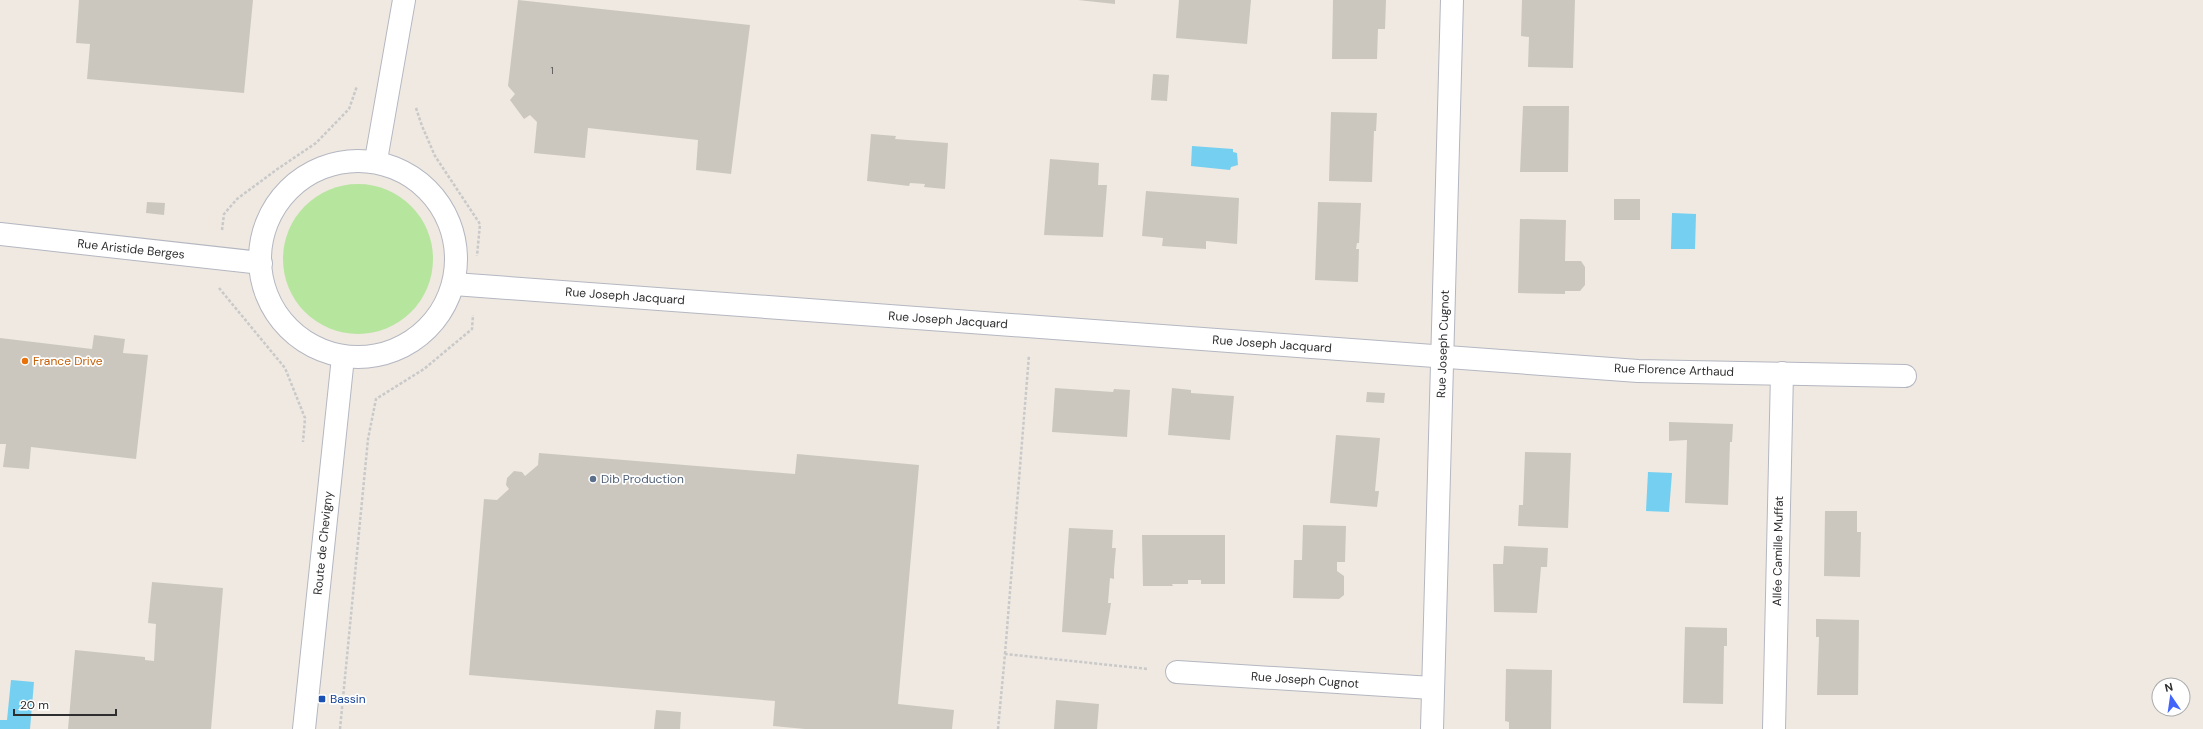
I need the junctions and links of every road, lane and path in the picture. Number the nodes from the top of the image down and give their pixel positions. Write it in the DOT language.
graph roads {
  1 [pos="404,0"];
  2 [pos="1452,0"];
  3 [pos="359,82"];
  4 [pos="416,107"];
  5 [pos="376,160"];
  6 [pos="0,234"];
  7 [pos="219,258"];
  8 [pos="261,263"];
  9 [pos="465,284"];
  10 [pos="1031,326"];
  11 [pos="1443,356"];
  12 [pos="343,357"];
  13 [pos="1782,373"];
  14 [pos="1905,376"];
  15 [pos="302,450"];
  16 [pos="1005,654"];
  17 [pos="1177,672"];
  18 [pos="1432,688"];
  19 [pos="304,729"];
  20 [pos="340,729"];
  21 [pos="998,729"];
  22 [pos="1432,729"];
  23 [pos="1774,729"];
  1 -- 5 [label="street"];
  2 -- 11 [label="street, Rue Joseph Cugnot"];
  3 -- 7 [label="path"];
  4 -- 9 [label="path"];
  5 -- 8 [label="street"];
  5 -- 9 [label="street"];
  6 -- 7 [label="street, Rue Aristide Berges"];
  7 -- 8 [label="street, Rue Aristide Berges"];
  7 -- 15 [label="path"];
  8 -- 12 [label="street"];
  9 -- 10 [label="street, Rue Joseph Jacquard"];
  9 -- 12 [label="street"];
  9 -- 20 [label="path"];
  10 -- 11 [label="street, Rue Joseph Jacquard"];
  10 -- 16 [label="path"];
  11 -- 13 [label="street, Rue Florence Arthaud"];
  11 -- 18 [label="street, Rue Joseph Cugnot"];
  12 -- 19 [label="street, Route de Chevigny"];
  13 -- 14 [label="street, Rue Florence Arthaud"];
  13 -- 23 [label="street, Allée Camille Muffat"];
  16 -- 17 [label="path"];
  16 -- 21 [label="path"];
  17 -- 18 [label="street, Rue Joseph Cugnot"];
  18 -- 22 [label="street, Rue Joseph Cugnot"];
}
